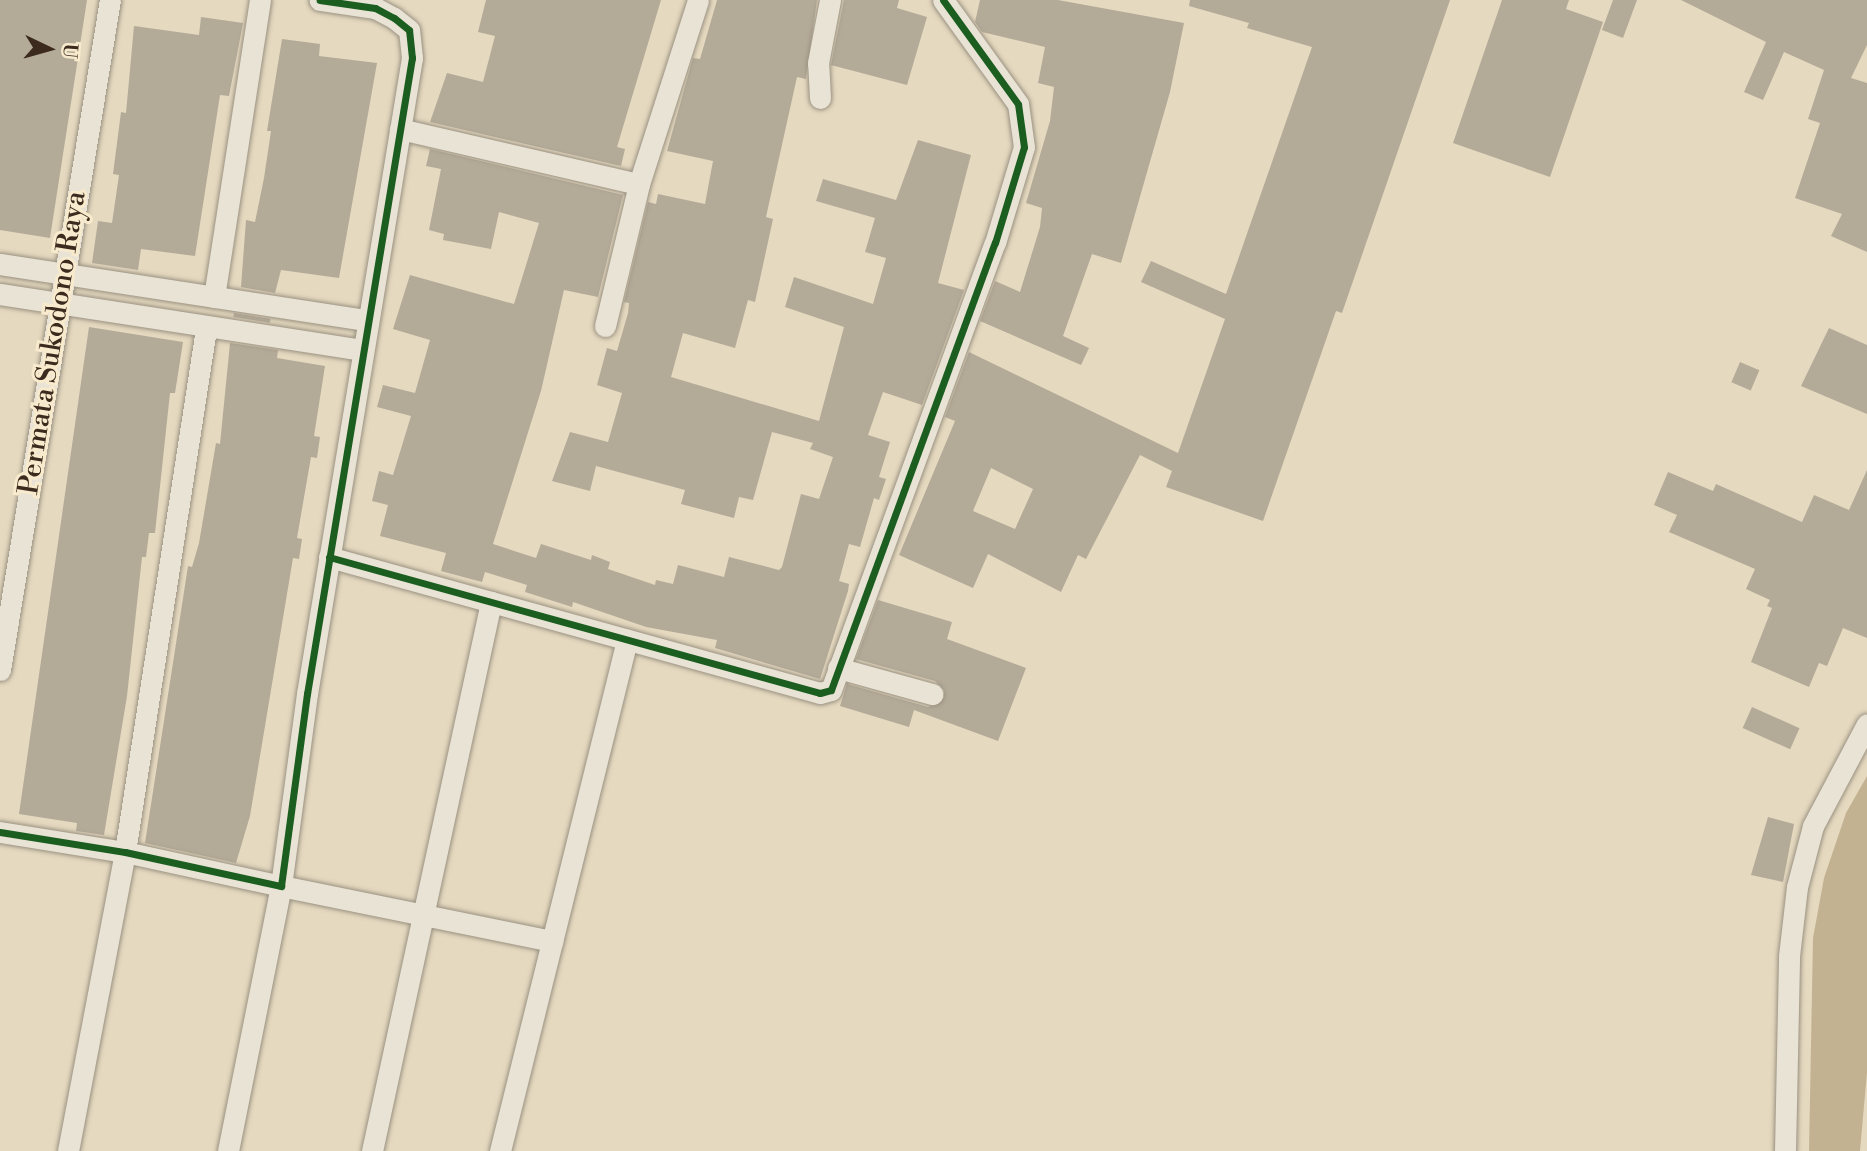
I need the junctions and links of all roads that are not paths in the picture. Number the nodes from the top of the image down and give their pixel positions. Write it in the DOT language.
graph roads {
  1 [pos="260,0"];
  2 [pos="320,0"];
  3 [pos="698,0"];
  4 [pos="830,0"];
  5 [pos="943,0"];
  6 [pos="369,4"];
  7 [pos="112,5"];
  8 [pos="820,98"];
  9 [pos="400,129"];
  10 [pos="639,184"];
  11 [pos="0,264"];
  12 [pos="62,274"];
  13 [pos="0,294"];
  14 [pos="214,297"];
  15 [pos="57,304"];
  16 [pos="368,320"];
  17 [pos="605,326"];
  18 [pos="206,328"];
  19 [pos="362,350"];
  20 [pos="329,557"];
  21 [pos="491,602"];
  22 [pos="627,640"];
  23 [pos="838,668"];
  24 [pos="0,670"];
  25 [pos="932,694"];
  26 [pos="1867,724"];
  27 [pos="0,832"];
  28 [pos="125,852"];
  29 [pos="281,886"];
  30 [pos="423,914"];
  31 [pos="552,941"];
  32 [pos="68,1151"];
  33 [pos="228,1151"];
  34 [pos="372,1151"];
  35 [pos="500,1151"];
  36 [pos="1785,1151"];
  1 -- 14 [label="street"];
  2 -- 6 [label="street"];
  3 -- 10 [label="street"];
  4 -- 8 [label="street"];
  5 -- 23 [label="street"];
  6 -- 9 [label="street"];
  7 -- 12 [label="street, Permata Sukodono Raya"];
  9 -- 10 [label="street"];
  9 -- 16 [label="street"];
  10 -- 17 [label="street"];
  11 -- 12 [label="street"];
  12 -- 14 [label="street"];
  12 -- 15 [label="street, Permata Sukodono Raya"];
  13 -- 15 [label="street"];
  14 -- 16 [label="street"];
  15 -- 18 [label="street"];
  15 -- 24 [label="street, Permata Sukodono Raya"];
  16 -- 19 [label="street"];
  18 -- 19 [label="street"];
  18 -- 28 [label="street"];
  19 -- 20 [label="street"];
  20 -- 21 [label="street"];
  20 -- 29 [label="street"];
  21 -- 22 [label="street"];
  21 -- 30 [label="street"];
  22 -- 23 [label="street"];
  22 -- 31 [label="street"];
  23 -- 25 [label="street"];
  26 -- 36 [label="street"];
  27 -- 28 [label="street"];
  28 -- 29 [label="street"];
  28 -- 32 [label="street"];
  29 -- 30 [label="street"];
  29 -- 33 [label="street"];
  30 -- 31 [label="street"];
  30 -- 34 [label="street"];
  31 -- 35 [label="street"];
}
